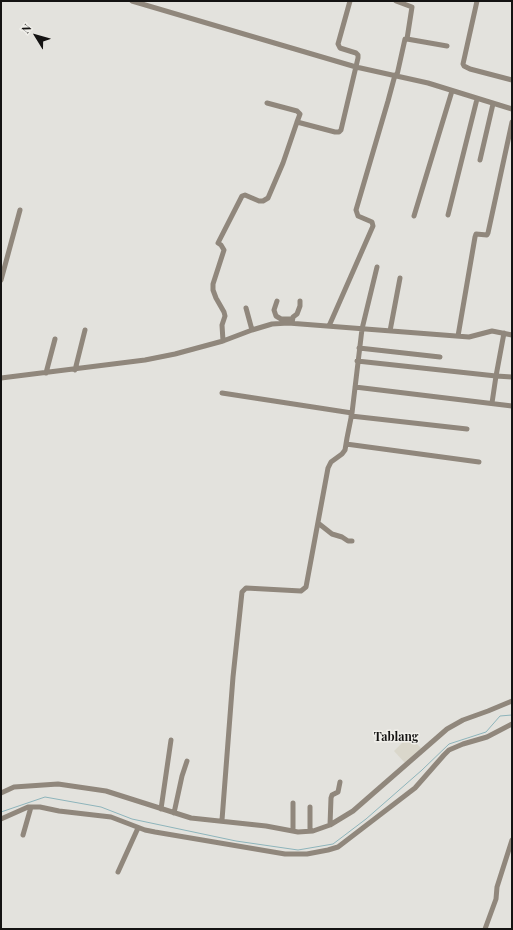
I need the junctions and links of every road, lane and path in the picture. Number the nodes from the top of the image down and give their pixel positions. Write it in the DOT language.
graph roads {
  1 [pos="132,1"];
  2 [pos="350,1"];
  3 [pos="396,1"];
  4 [pos="477,1"];
  5 [pos="407,39"];
  6 [pos="447,46"];
  7 [pos="356,67"];
  8 [pos="396,75"];
  9 [pos="512,80"];
  10 [pos="452,91"];
  11 [pos="477,99"];
  12 [pos="267,103"];
  13 [pos="493,104"];
  14 [pos="512,109"];
  15 [pos="297,122"];
  16 [pos="512,122"];
  17 [pos="480,160"];
  18 [pos="20,210"];
  19 [pos="448,215"];
  20 [pos="414,216"];
  21 [pos="377,268"];
  22 [pos="400,278"];
  23 [pos="1,280"];
  24 [pos="277,301"];
  25 [pos="300,301"];
  26 [pos="246,308"];
  27 [pos="292,321"];
  28 [pos="328,326"];
  29 [pos="362,329"];
  30 [pos="85,330"];
  31 [pos="252,330"];
  32 [pos="390,331"];
  33 [pos="504,333"];
  34 [pos="512,335"];
  35 [pos="458,336"];
  36 [pos="54,339"];
  37 [pos="223,341"];
  38 [pos="359,348"];
  39 [pos="440,357"];
  40 [pos="357,361"];
  41 [pos="75,370"];
  42 [pos="46,373"];
  43 [pos="496,376"];
  44 [pos="512,377"];
  45 [pos="1,378"];
  46 [pos="355,387"];
  47 [pos="222,392"];
  48 [pos="492,403"];
  49 [pos="512,406"];
  50 [pos="352,414"];
  51 [pos="466,429"];
  52 [pos="346,444"];
  53 [pos="479,462"];
  54 [pos="318,523"];
  55 [pos="352,541"];
  56 [pos="512,701"];
  57 [pos="512,724"];
  58 [pos="171,740"];
  59 [pos="187,761"];
  60 [pos="340,782"];
  61 [pos="1,793"];
  62 [pos="293,803"];
  63 [pos="31,807"];
  64 [pos="310,807"];
  65 [pos="161,809"];
  66 [pos="174,813"];
  67 [pos="1,818"];
  68 [pos="222,820"];
  69 [pos="330,825"];
  70 [pos="138,828"];
  71 [pos="294,831"];
  72 [pos="310,831"];
  73 [pos="23,835"];
  74 [pos="512,840"];
  75 [pos="118,872"];
  76 [pos="485,929"];
  1 -- 7 [label="street"];
  2 -- 7 [label="street"];
  3 -- 5 [label="street"];
  4 -- 9 [label="street"];
  5 -- 6 [label="street"];
  5 -- 8 [label="street"];
  7 -- 8 [label="street"];
  7 -- 15 [label="street"];
  8 -- 10 [label="street"];
  8 -- 28 [label="street"];
  10 -- 11 [label="street"];
  10 -- 20 [label="street"];
  11 -- 13 [label="street"];
  11 -- 19 [label="street"];
  12 -- 15 [label="street"];
  13 -- 14 [label="street"];
  13 -- 17 [label="street"];
  15 -- 37 [label="street"];
  16 -- 35 [label="street"];
  18 -- 23 [label="street"];
  21 -- 29 [label="street"];
  22 -- 32 [label="street"];
  24 -- 27 [label="street"];
  25 -- 27 [label="street"];
  26 -- 31 [label="street"];
  27 -- 28 [label="street"];
  27 -- 31 [label="street"];
  28 -- 29 [label="street"];
  29 -- 32 [label="street"];
  29 -- 38 [label="street"];
  30 -- 41 [label="street"];
  31 -- 37 [label="street"];
  32 -- 35 [label="street"];
  33 -- 34 [label="street"];
  33 -- 35 [label="street"];
  33 -- 43 [label="street"];
  36 -- 42 [label="street"];
  37 -- 41 [label="street"];
  38 -- 39 [label="street"];
  38 -- 40 [label="street"];
  40 -- 43 [label="street"];
  40 -- 46 [label="street"];
  41 -- 42 [label="street"];
  42 -- 45 [label="street"];
  43 -- 44 [label="street"];
  43 -- 48 [label="street"];
  46 -- 48 [label="street"];
  46 -- 50 [label="street"];
  47 -- 50 [label="street"];
  48 -- 49 [label="street"];
  50 -- 51 [label="street"];
  50 -- 52 [label="street"];
  52 -- 53 [label="street"];
  52 -- 54 [label="street"];
  54 -- 55 [label="street"];
  54 -- 68 [label="street"];
  56 -- 69 [label="street"];
  57 -- 70 [label="street"];
  58 -- 65 [label="street"];
  59 -- 66 [label="street"];
  60 -- 69 [label="street"];
  61 -- 65 [label="street"];
  62 -- 71 [label="street"];
  63 -- 67 [label="street"];
  63 -- 70 [label="street"];
  63 -- 73 [label="street"];
  64 -- 72 [label="street"];
  65 -- 66 [label="street"];
  66 -- 68 [label="street"];
  68 -- 71 [label="street"];
  69 -- 72 [label="street"];
  70 -- 75 [label="street"];
  71 -- 72 [label="street"];
  74 -- 76 [label="street"];
}
